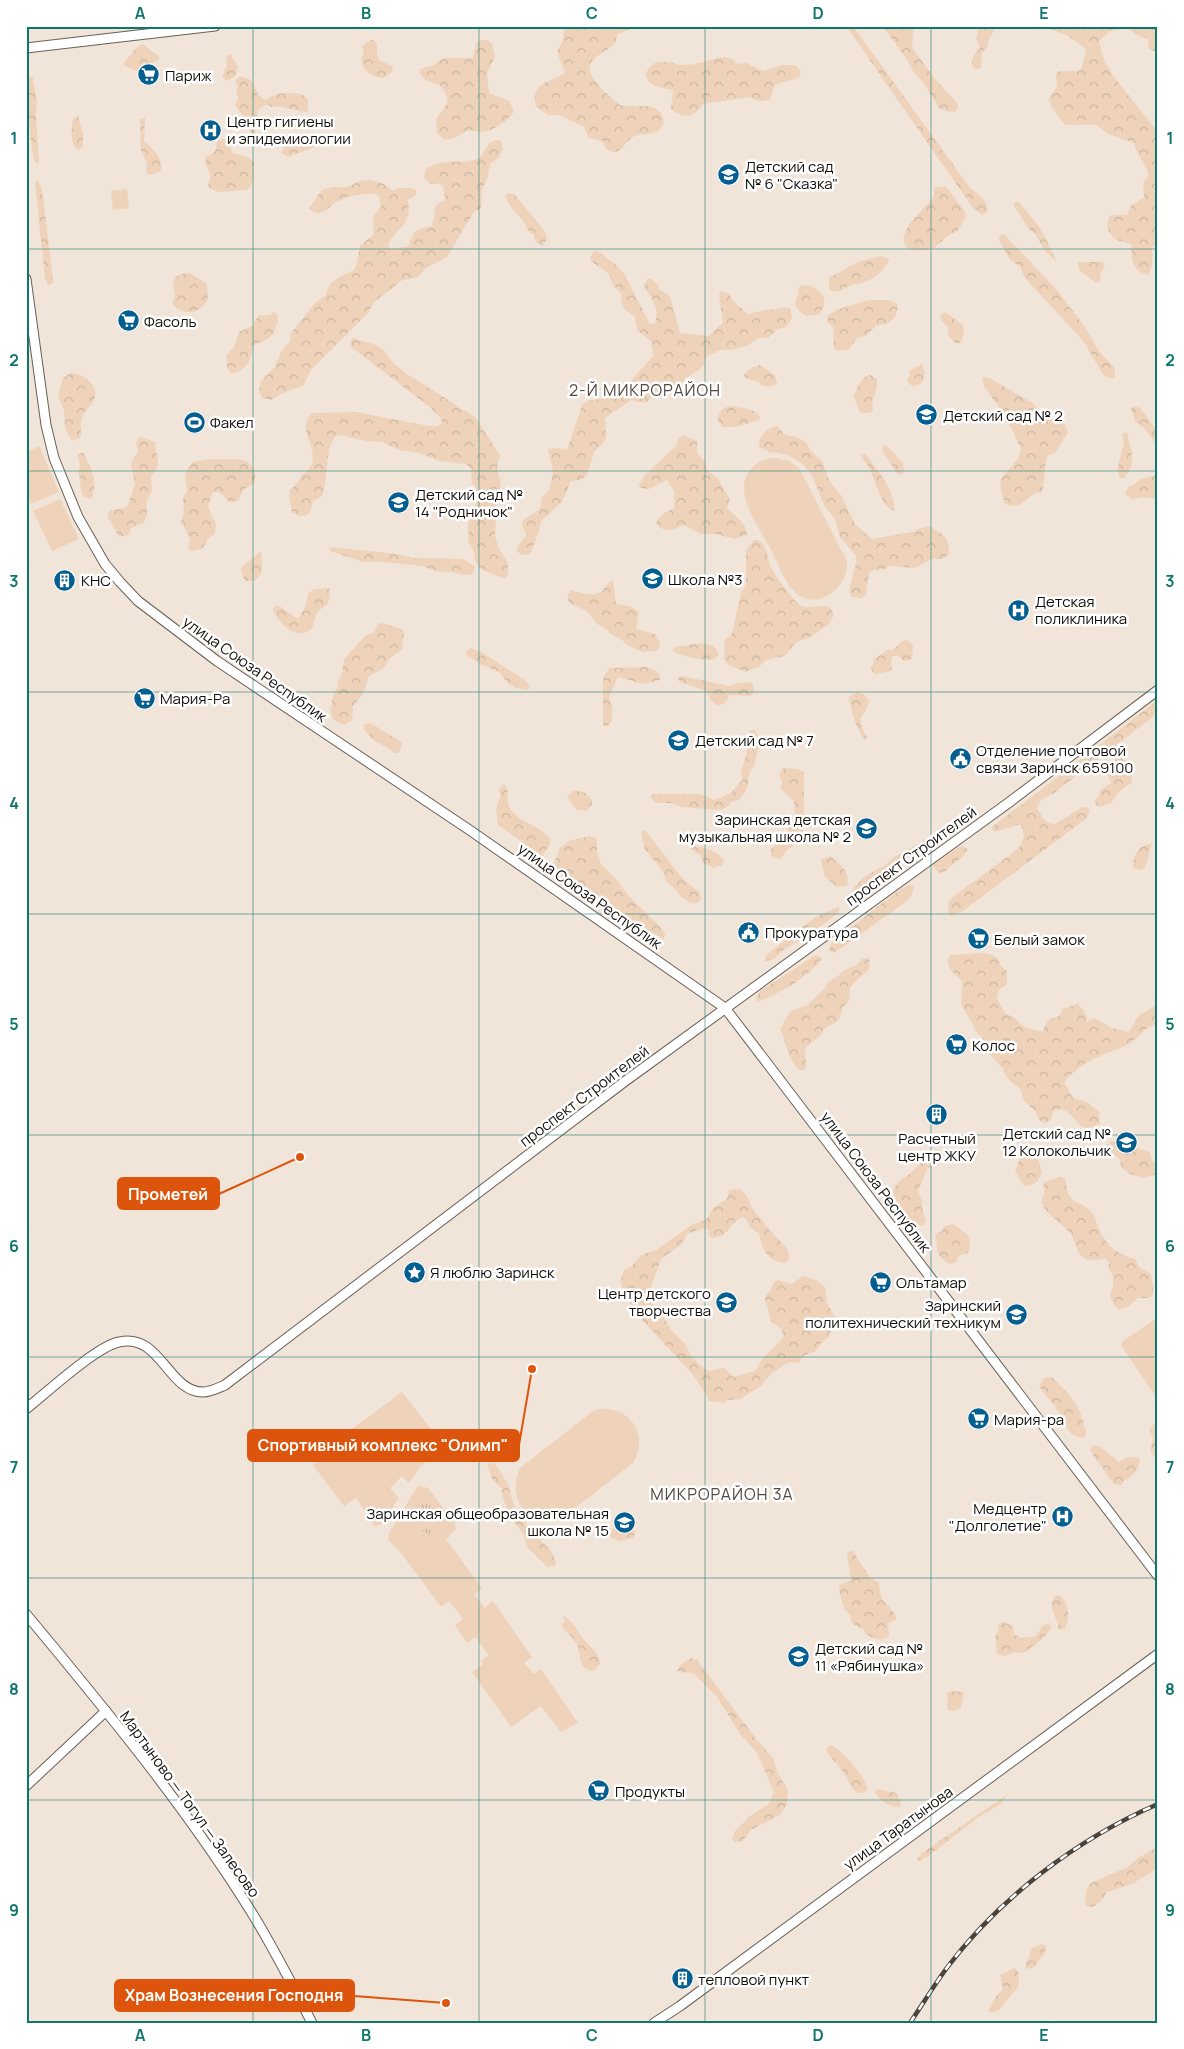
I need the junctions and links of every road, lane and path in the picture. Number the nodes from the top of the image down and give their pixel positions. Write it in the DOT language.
graph roads {
  1 [pos="215,26"];
  2 [pos="26,48"];
  3 [pos="26,279"];
  4 [pos="1158,690"];
  5 [pos="726,1008"];
  6 [pos="26,1409"];
  7 [pos="1158,1576"];
  8 [pos="26,1614"];
  9 [pos="1158,1654"];
  10 [pos="106,1711"];
  11 [pos="26,1786"];
  12 [pos="312,2023"];
  13 [pos="654,2023"];
  1 -- 2 [label="street"];
  3 -- 5 [label="street, улица Союза Республик"];
  4 -- 5 [label="street, проспект Строителей"];
  5 -- 6 [label="street, проспект Строителей"];
  5 -- 7 [label="street, улица Союза Республик"];
  8 -- 10 [label="street, Мартыново — Тогул — Залесово"];
  9 -- 13 [label="street, улица Таратынова"];
  10 -- 11 [label="street"];
  10 -- 12 [label="street, Мартыново — Тогул — Залесово"];
}
